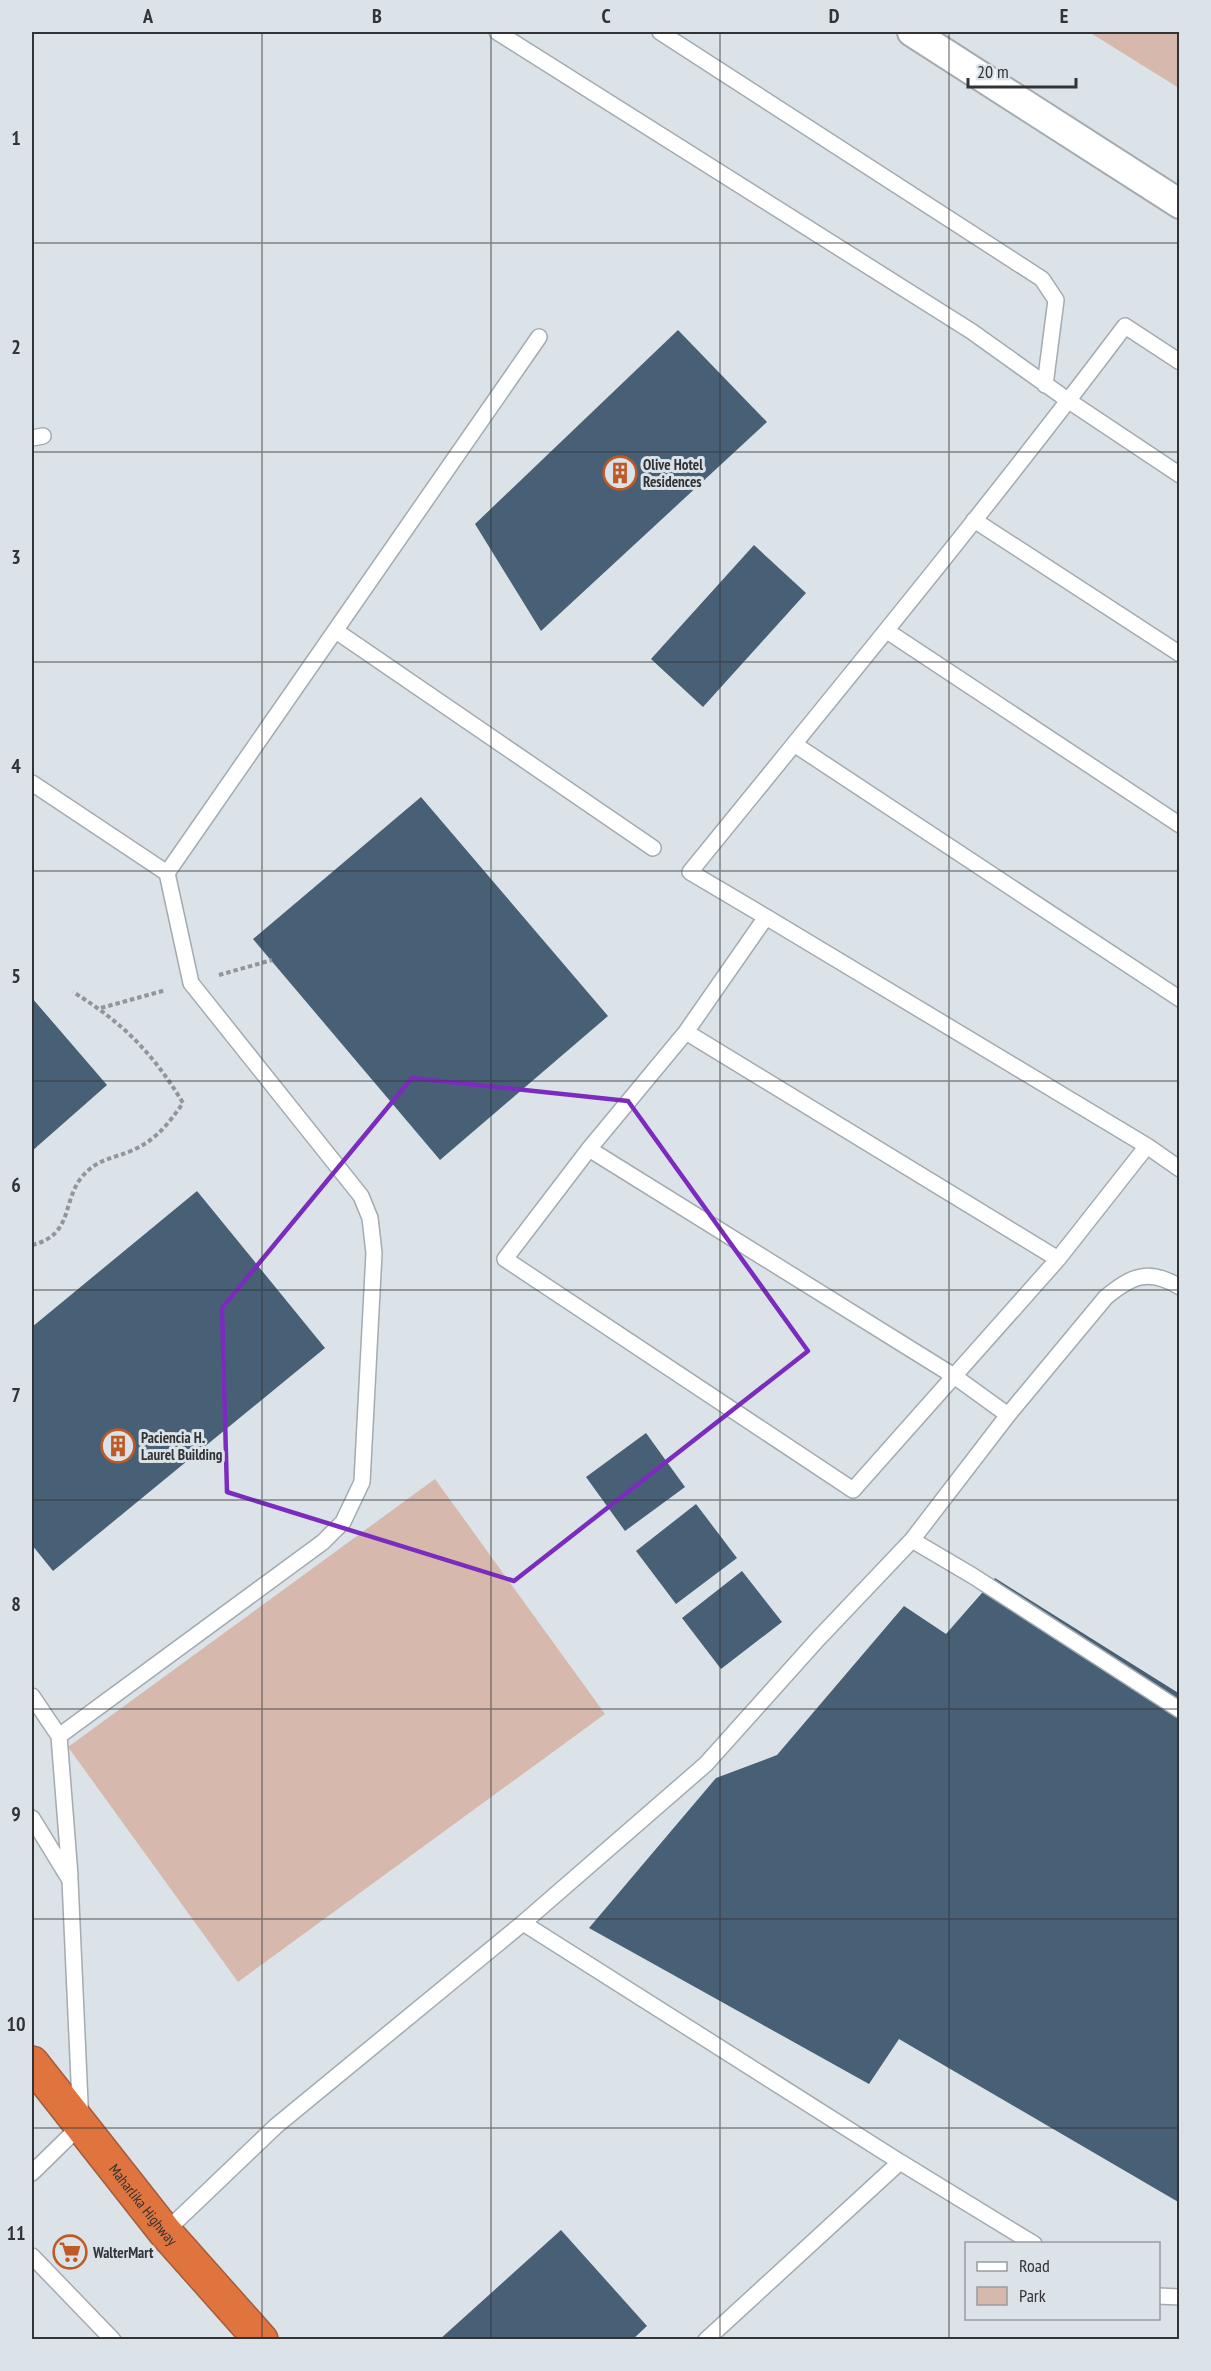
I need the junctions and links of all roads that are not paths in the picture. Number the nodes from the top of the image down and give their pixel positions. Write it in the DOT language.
graph roads {
  1 [pos="497,32"];
  2 [pos="660,32"];
  3 [pos="912,32"];
  4 [pos="1179,204"];
  5 [pos="540,338"];
  6 [pos="1179,362"];
  7 [pos="1045,385"];
  8 [pos="1069,401"];
  9 [pos="1179,475"];
  10 [pos="974,520"];
  11 [pos="336,631"];
  12 [pos="887,631"];
  13 [pos="1179,654"];
  14 [pos="794,744"];
  15 [pos="32,783"];
  16 [pos="1179,825"];
  17 [pos="653,848"];
  18 [pos="167,873"];
  19 [pos="766,917"];
  20 [pos="1179,999"];
  21 [pos="686,1032"];
  22 [pos="1147,1146"];
  23 [pos="589,1149"];
  24 [pos="1179,1169"];
  25 [pos="1058,1259"];
  26 [pos="1179,1287"];
  27 [pos="954,1376"];
  28 [pos="1008,1415"];
  29 [pos="912,1540"];
  30 [pos="32,1696"];
  31 [pos="1179,1710"];
  32 [pos="58,1736"];
  33 [pos="32,1818"];
  34 [pos="70,1880"];
  35 [pos="523,1923"];
  36 [pos="32,2064"];
  37 [pos="81,2125"];
  38 [pos="900,2162"];
  39 [pos="32,2174"];
  40 [pos="165,2232"];
  41 [pos="1031,2242"];
  42 [pos="32,2256"];
  43 [pos="1160,2296"];
  44 [pos="1179,2297"];
  45 [pos="113,2340"];
  46 [pos="261,2340"];
  47 [pos="706,2340"];
  1 -- 7 [label="lane"];
  2 -- 7 [label="lane"];
  3 -- 4 [label="street"];
  5 -- 11 [label="lane"];
  6 -- 8 [label="lane"];
  7 -- 8 [label="lane"];
  8 -- 9 [label="lane"];
  8 -- 10 [label="lane"];
  10 -- 12 [label="lane"];
  10 -- 13 [label="lane"];
  11 -- 17 [label="lane"];
  11 -- 18 [label="lane"];
  12 -- 14 [label="lane"];
  12 -- 16 [label="lane"];
  14 -- 19 [label="lane"];
  14 -- 20 [label="lane"];
  15 -- 18 [label="lane"];
  18 -- 32 [label="lane"];
  19 -- 21 [label="lane"];
  19 -- 22 [label="lane"];
  21 -- 23 [label="lane"];
  21 -- 25 [label="lane"];
  22 -- 24 [label="lane"];
  22 -- 25 [label="lane"];
  23 -- 27 [label="lane"];
  23 -- 27 [label="lane"];
  25 -- 27 [label="lane"];
  26 -- 28 [label="lane"];
  27 -- 28 [label="lane"];
  28 -- 29 [label="lane"];
  29 -- 31 [label="lane"];
  29 -- 35 [label="lane"];
  30 -- 32 [label="lane"];
  32 -- 34 [label="lane"];
  33 -- 34 [label="lane"];
  34 -- 37 [label="lane"];
  35 -- 38 [label="lane"];
  35 -- 40 [label="lane"];
  36 -- 37 [label="highway, Maharlika Highway"];
  37 -- 39 [label="lane"];
  37 -- 40 [label="highway, Maharlika Highway"];
  38 -- 41 [label="lane"];
  38 -- 47 [label="lane"];
  40 -- 46 [label="highway, Maharlika Highway"];
  42 -- 45 [label="lane"];
  43 -- 44 [label="lane"];
}
